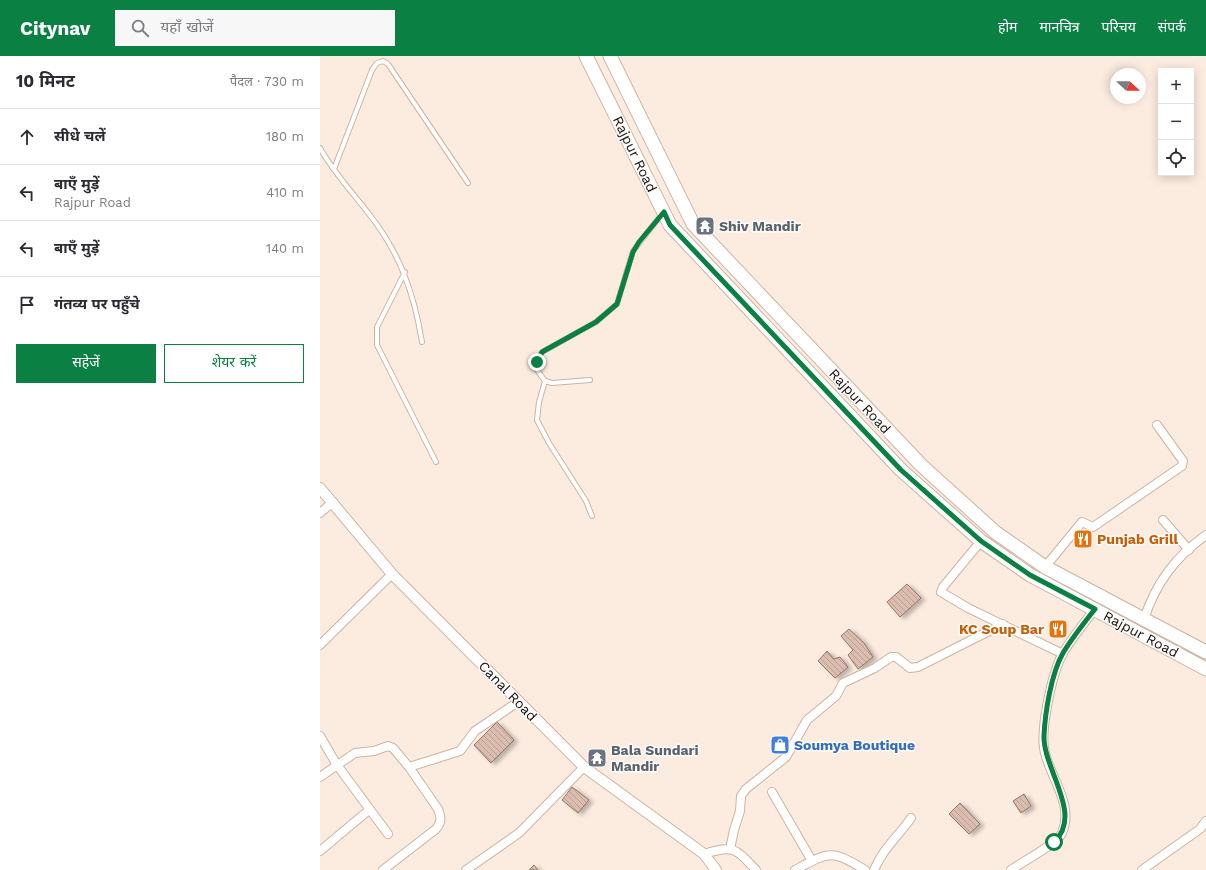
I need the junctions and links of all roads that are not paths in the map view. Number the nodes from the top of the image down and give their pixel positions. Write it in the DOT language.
graph roads {
  1 [pos="586,56"];
  2 [pos="610,56"];
  3 [pos="320,148"];
  4 [pos="334,169"];
  5 [pos="468,183"];
  6 [pos="664,212"];
  7 [pos="405,272"];
  8 [pos="422,342"];
  9 [pos="590,380"];
  10 [pos="545,381"];
  11 [pos="1157,425"];
  12 [pos="436,462"];
  13 [pos="320,488"];
  14 [pos="333,502"];
  15 [pos="320,513"];
  16 [pos="592,516"];
  17 [pos="1164,520"];
  18 [pos="1206,535"];
  19 [pos="981,541"];
  20 [pos="1189,550"];
  21 [pos="1045,567"];
  22 [pos="392,574"];
  23 [pos="1060,575"];
  24 [pos="1052,586"];
  25 [pos="1095,609"];
  26 [pos="1144,619"];
  27 [pos="1003,624"];
  28 [pos="320,645"];
  29 [pos="1206,652"];
  30 [pos="1062,654"];
  31 [pos="1206,669"];
  32 [pos="518,702"];
  33 [pos="320,736"];
  34 [pos="337,765"];
  35 [pos="409,767"];
  36 [pos="584,767"];
  37 [pos="320,777"];
  38 [pos="772,792"];
  39 [pos="369,810"];
  40 [pos="911,818"];
  41 [pos="1206,822"];
  42 [pos="388,834"];
  43 [pos="730,849"];
  44 [pos="320,851"];
  45 [pos="704,854"];
  46 [pos="812,861"];
  47 [pos="383,870"];
  48 [pos="466,870"];
  49 [pos="716,870"];
  50 [pos="756,870"];
  51 [pos="795,870"];
  52 [pos="865,870"];
  53 [pos="874,870"];
  54 [pos="1011,870"];
  55 [pos="1142,870"];
  1 -- 6 [label="main road, Rajpur Road"];
  2 -- 21 [label="main road, Rajpur Road"];
  3 -- 4 [label="lane"];
  4 -- 5 [label="lane"];
  4 -- 7 [label="lane"];
  6 -- 10 [label="lane"];
  6 -- 19 [label="main road, Rajpur Road"];
  7 -- 8 [label="lane"];
  7 -- 12 [label="lane"];
  9 -- 10 [label="lane"];
  10 -- 16 [label="lane"];
  11 -- 21 [label="street"];
  13 -- 14 [label="street, Canal Road"];
  14 -- 15 [label="street"];
  14 -- 22 [label="street, Canal Road"];
  17 -- 20 [label="street"];
  18 -- 20 [label="street"];
  19 -- 24 [label="main road, Rajpur Road"];
  19 -- 27 [label="street"];
  20 -- 26 [label="street"];
  21 -- 23 [label="main road, Rajpur Road"];
  22 -- 28 [label="street"];
  22 -- 32 [label="street, Canal Road"];
  23 -- 24 [label="main road"];
  23 -- 26 [label="main road, Rajpur Road"];
  24 -- 25 [label="main road, Rajpur Road"];
  25 -- 30 [label="street"];
  25 -- 31 [label="main road, Rajpur Road"];
  26 -- 29 [label="main road, Rajpur Road"];
  27 -- 30 [label="street"];
  27 -- 43 [label="street"];
  30 -- 54 [label="street"];
  32 -- 35 [label="street"];
  32 -- 36 [label="street, Canal Road"];
  33 -- 34 [label="street"];
  34 -- 35 [label="street"];
  34 -- 37 [label="street"];
  34 -- 39 [label="street"];
  35 -- 47 [label="street"];
  36 -- 45 [label="street, Canal Road"];
  36 -- 48 [label="street"];
  38 -- 46 [label="street"];
  39 -- 42 [label="street"];
  39 -- 44 [label="street"];
  40 -- 53 [label="street"];
  41 -- 55 [label="street"];
  43 -- 45 [label="street"];
  43 -- 50 [label="street"];
  45 -- 49 [label="street, Canal Road"];
  46 -- 51 [label="street"];
  46 -- 52 [label="street"];
}
